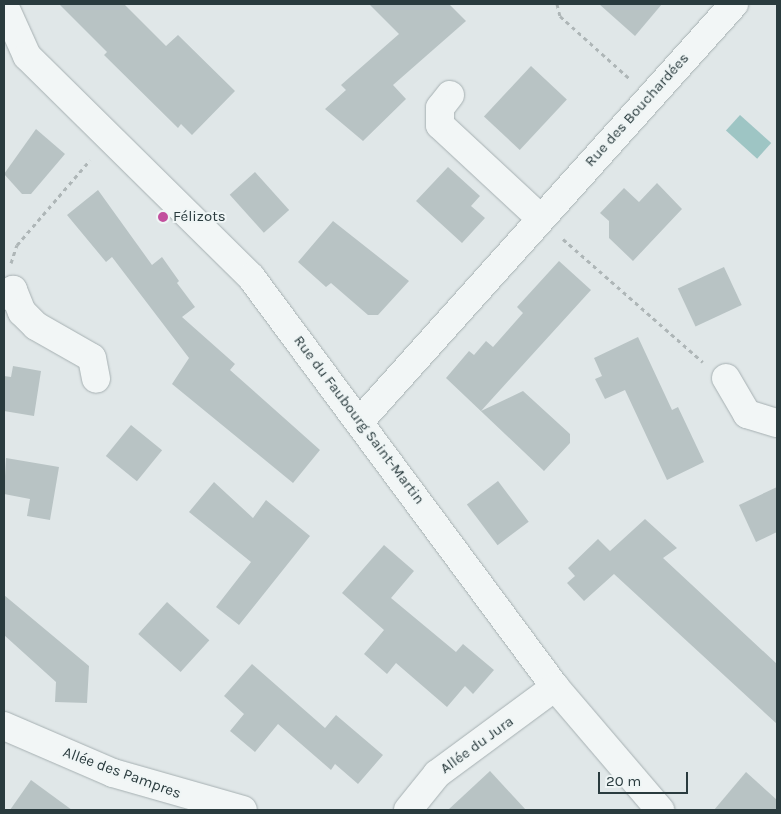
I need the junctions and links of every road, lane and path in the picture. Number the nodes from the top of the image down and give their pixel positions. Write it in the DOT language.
graph roads {
  1 [pos="558,4"];
  2 [pos="734,4"];
  3 [pos="4,5"];
  4 [pos="16,54"];
  5 [pos="450,95"];
  6 [pos="649,96"];
  7 [pos="109,134"];
  8 [pos="540,218"];
  9 [pos="8,293"];
  10 [pos="96,378"];
  11 [pos="726,378"];
  12 [pos="361,420"];
  13 [pos="777,422"];
  14 [pos="556,688"];
  15 [pos="4,726"];
  16 [pos="243,810"];
  17 [pos="408,810"];
  18 [pos="660,810"];
  1 -- 6 [label="path"];
  2 -- 6 [label="street, Rue des Bouchardées"];
  3 -- 4 [label="street, Rue du Faubourg Saint-Martin"];
  4 -- 7 [label="street, Rue du Faubourg Saint-Martin"];
  5 -- 8 [label="street"];
  6 -- 8 [label="street, Rue des Bouchardées"];
  7 -- 9 [label="path"];
  7 -- 12 [label="street, Rue du Faubourg Saint-Martin"];
  8 -- 11 [label="path"];
  8 -- 12 [label="street, Rue des Bouchardées"];
  9 -- 10 [label="street"];
  11 -- 13 [label="street"];
  12 -- 14 [label="street, Rue du Faubourg Saint-Martin"];
  14 -- 17 [label="street, Allée du Jura"];
  14 -- 18 [label="street, Rue du Faubourg Saint-Martin"];
  15 -- 16 [label="street, Allée des Pampres"];
}
